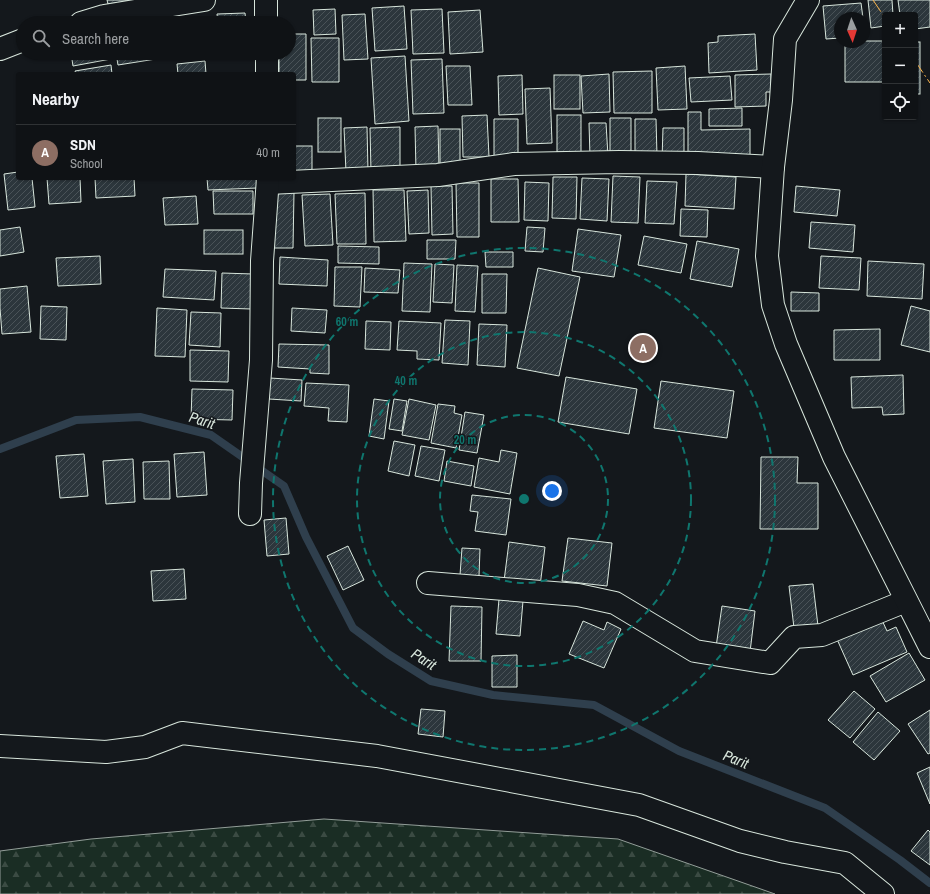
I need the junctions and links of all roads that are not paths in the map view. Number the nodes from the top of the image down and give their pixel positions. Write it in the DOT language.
graph roads {
  1 [pos="204,0"];
  2 [pos="266,0"];
  3 [pos="808,0"];
  4 [pos="104,16"];
  5 [pos="266,16"];
  6 [pos="16,43"];
  7 [pos="0,49"];
  8 [pos="266,60"];
  9 [pos="267,72"];
  10 [pos="773,167"];
  11 [pos="296,179"];
  12 [pos="268,180"];
  13 [pos="250,514"];
  14 [pos="428,583"];
  15 [pos="906,601"];
  16 [pos="930,647"];
  17 [pos="0,746"];
  18 [pos="883,894"];
  1 -- 4 [label="street"];
  2 -- 5 [label="street"];
  3 -- 10 [label="street"];
  6 -- 7 [label="street"];
  8 -- 9 [label="street"];
  10 -- 11 [label="street"];
  10 -- 15 [label="street"];
  12 -- 13 [label="street"];
  14 -- 15 [label="street"];
  15 -- 16 [label="street"];
  17 -- 18 [label="street"];
}
